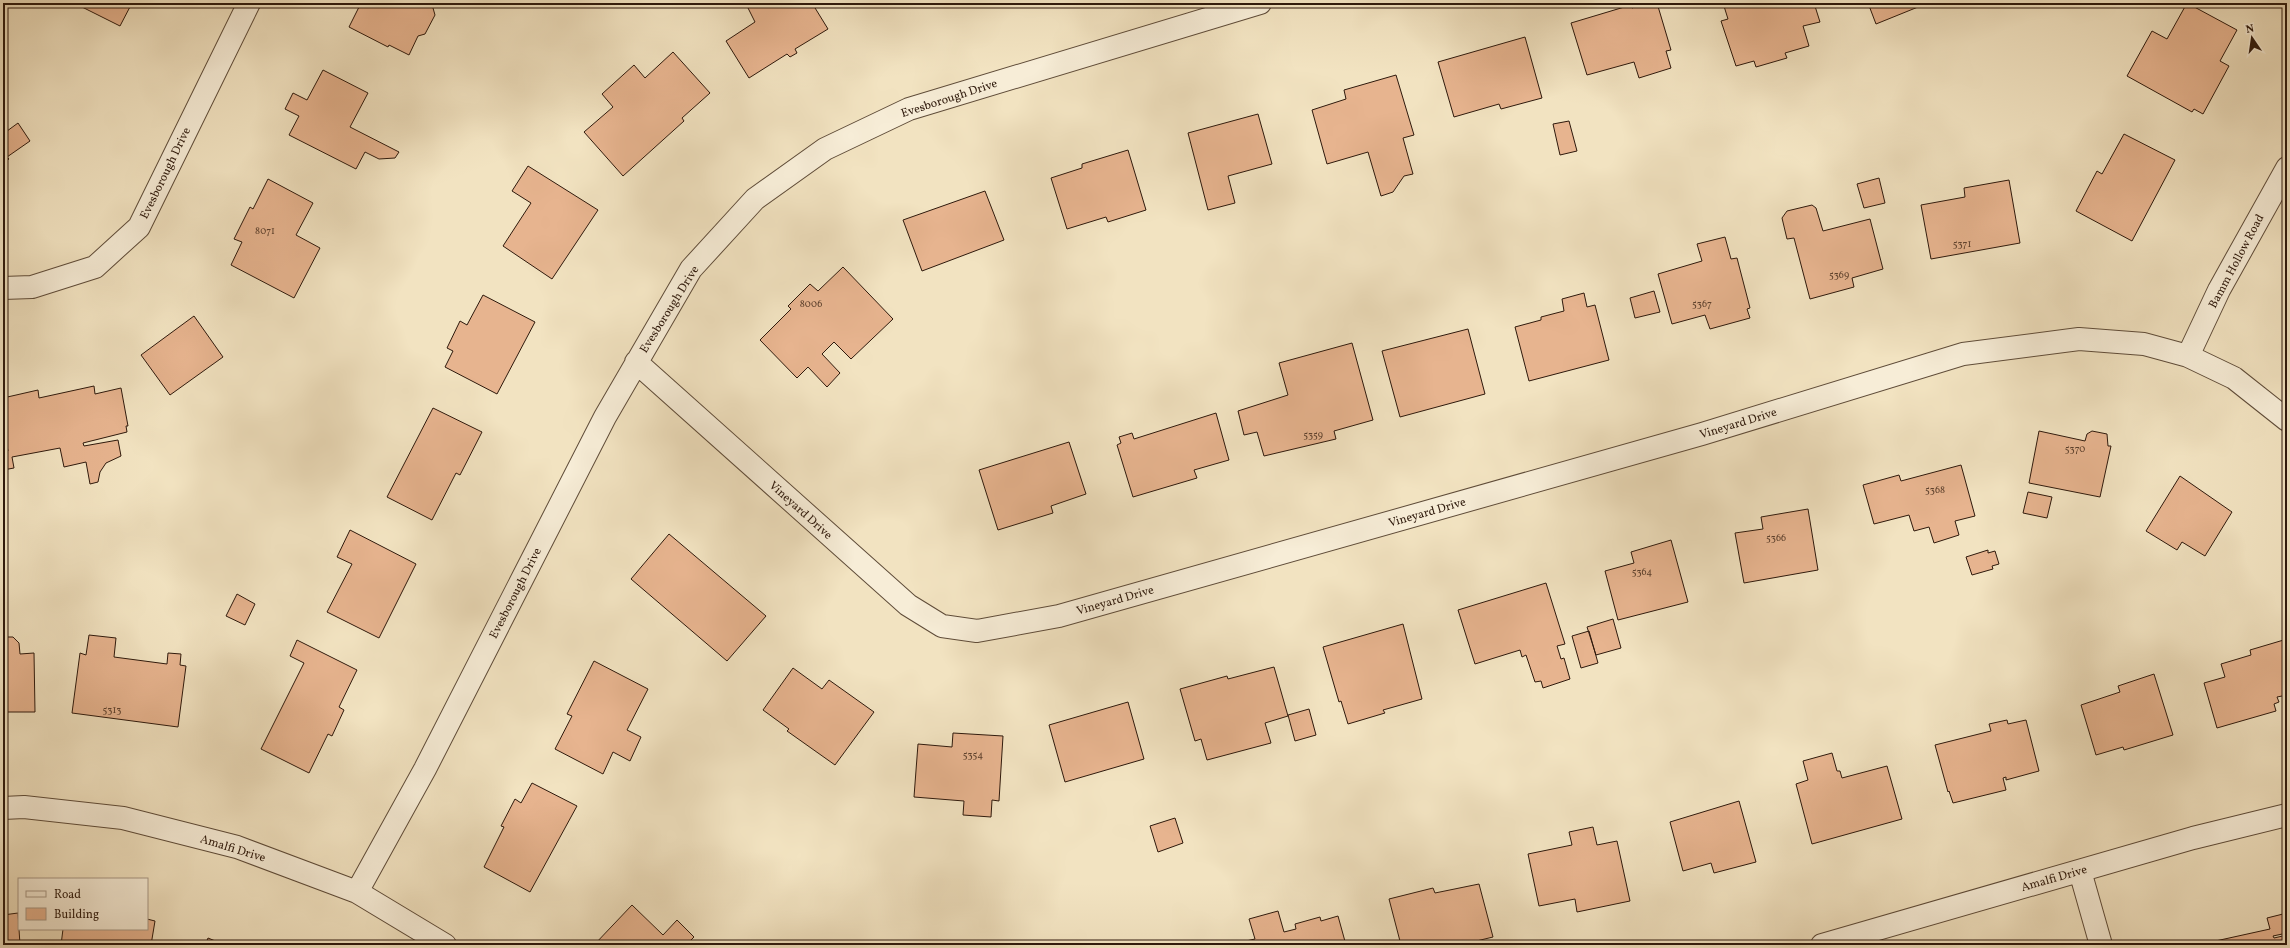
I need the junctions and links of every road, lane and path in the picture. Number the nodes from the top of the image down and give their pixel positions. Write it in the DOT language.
graph roads {
  1 [pos="249,3"];
  2 [pos="1260,3"];
  3 [pos="2287,168"];
  4 [pos="3,288"];
  5 [pos="2188,356"];
  6 [pos="636,362"];
  7 [pos="2287,420"];
  8 [pos="3,808"];
  9 [pos="2287,815"];
  10 [pos="2080,871"];
  11 [pos="357,892"];
  12 [pos="445,945"];
  13 [pos="1822,945"];
  14 [pos="2101,945"];
  1 -- 4 [label="street, Evesborough Drive"];
  2 -- 6 [label="street, Evesborough Drive"];
  3 -- 5 [label="street, Bamm Hollow Road"];
  5 -- 6 [label="street, Vineyard Drive"];
  5 -- 7 [label="street, Vineyard Drive"];
  6 -- 11 [label="street, Evesborough Drive"];
  8 -- 11 [label="street, Amalfi Drive"];
  9 -- 10 [label="street, Amalfi Drive"];
  10 -- 13 [label="street, Amalfi Drive"];
  10 -- 14 [label="street"];
  11 -- 12 [label="street, Amalfi Drive"];
}
